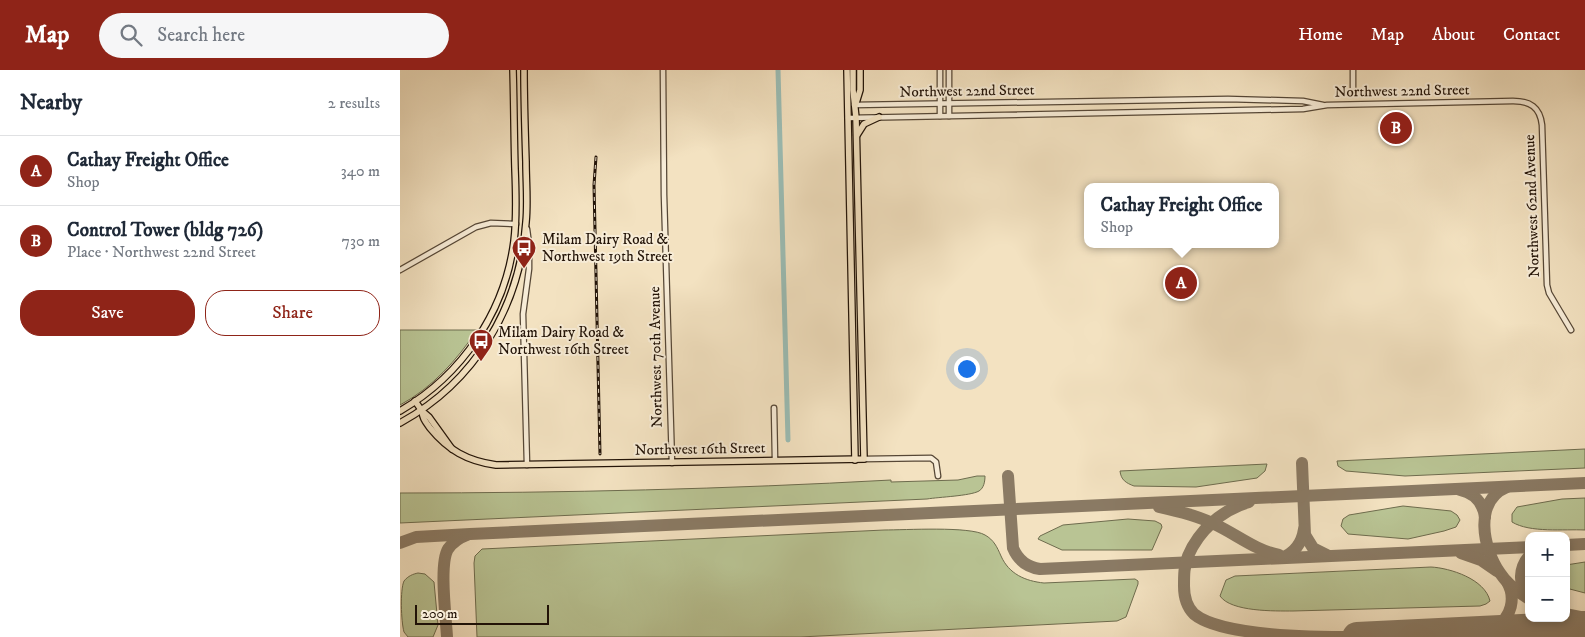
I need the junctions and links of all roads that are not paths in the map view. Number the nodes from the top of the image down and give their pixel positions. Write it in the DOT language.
graph roads {
  1 [pos="513,70"];
  2 [pos="524,70"];
  3 [pos="663,70"];
  4 [pos="847,70"];
  5 [pos="853,70"];
  6 [pos="860,70"];
  7 [pos="940,70"];
  8 [pos="949,70"];
  9 [pos="1353,70"];
  10 [pos="1353,91"];
  11 [pos="514,103"];
  12 [pos="525,103"];
  13 [pos="940,103"];
  14 [pos="949,103"];
  15 [pos="848,105"];
  16 [pos="856,105"];
  17 [pos="1327,105"];
  18 [pos="1536,108"];
  19 [pos="940,116"];
  20 [pos="949,116"];
  21 [pos="880,117"];
  22 [pos="848,118"];
  23 [pos="856,118"];
  24 [pos="856,137"];
  25 [pos="515,164"];
  26 [pos="526,182"];
  27 [pos="516,224"];
  28 [pos="526,225"];
  29 [pos="400,270"];
  30 [pos="1571,330"];
  31 [pos="415,402"];
  32 [pos="774,408"];
  33 [pos="422,410"];
  34 [pos="400,411"];
  35 [pos="400,423"];
  36 [pos="864,459"];
  37 [pos="775,460"];
  38 [pos="856,460"];
  39 [pos="672,463"];
  40 [pos="527,465"];
  41 [pos="938,476"];
  1 -- 11 [label="main road"];
  2 -- 12 [label="main road"];
  3 -- 39 [label="street, Northwest 70th Avenue"];
  4 -- 15 [label="main road"];
  5 -- 16 [label="main road"];
  6 -- 16 [label="main road"];
  7 -- 13 [label="street"];
  8 -- 14 [label="street"];
  9 -- 10 [label="street"];
  11 -- 12 [label="main road"];
  11 -- 25 [label="main road"];
  12 -- 26 [label="main road"];
  13 -- 14 [label="street, Northwest 22nd Street"];
  13 -- 16 [label="street, Northwest 22nd Street"];
  13 -- 19 [label="street"];
  14 -- 17 [label="street, Northwest 22nd Street"];
  14 -- 20 [label="street"];
  15 -- 16 [label="street, Northwest 22nd Street"];
  15 -- 22 [label="main road"];
  16 -- 23 [label="main road"];
  17 -- 18 [label="street, Northwest 22nd Street"];
  17 -- 20 [label="street, Northwest 22nd Street"];
  18 -- 30 [label="street, Northwest 62nd Avenue"];
  19 -- 20 [label="street, Northwest 22nd Street"];
  19 -- 21 [label="street, Northwest 22nd Street"];
  21 -- 23 [label="street, Northwest 22nd Street"];
  21 -- 24 [label="main road"];
  22 -- 23 [label="street, Northwest 22nd Street"];
  22 -- 38 [label="main road"];
  23 -- 24 [label="main road"];
  24 -- 36 [label="main road"];
  25 -- 26 [label="main road"];
  25 -- 27 [label="main road"];
  26 -- 28 [label="main road"];
  27 -- 28 [label="main road"];
  27 -- 29 [label="street"];
  27 -- 31 [label="main road"];
  28 -- 33 [label="main road"];
  28 -- 40 [label="street"];
  31 -- 33 [label="main road, Northwest 16th Street"];
  31 -- 34 [label="main road"];
  32 -- 37 [label="street"];
  33 -- 35 [label="main road"];
  33 -- 40 [label="main road, Northwest 16th Street"];
  36 -- 38 [label="main road, Northwest 16th Street"];
  36 -- 41 [label="street, Northwest 16th Street"];
  37 -- 38 [label="main road, Northwest 16th Street"];
  37 -- 39 [label="main road, Northwest 16th Street"];
  39 -- 40 [label="main road, Northwest 16th Street"];
}
